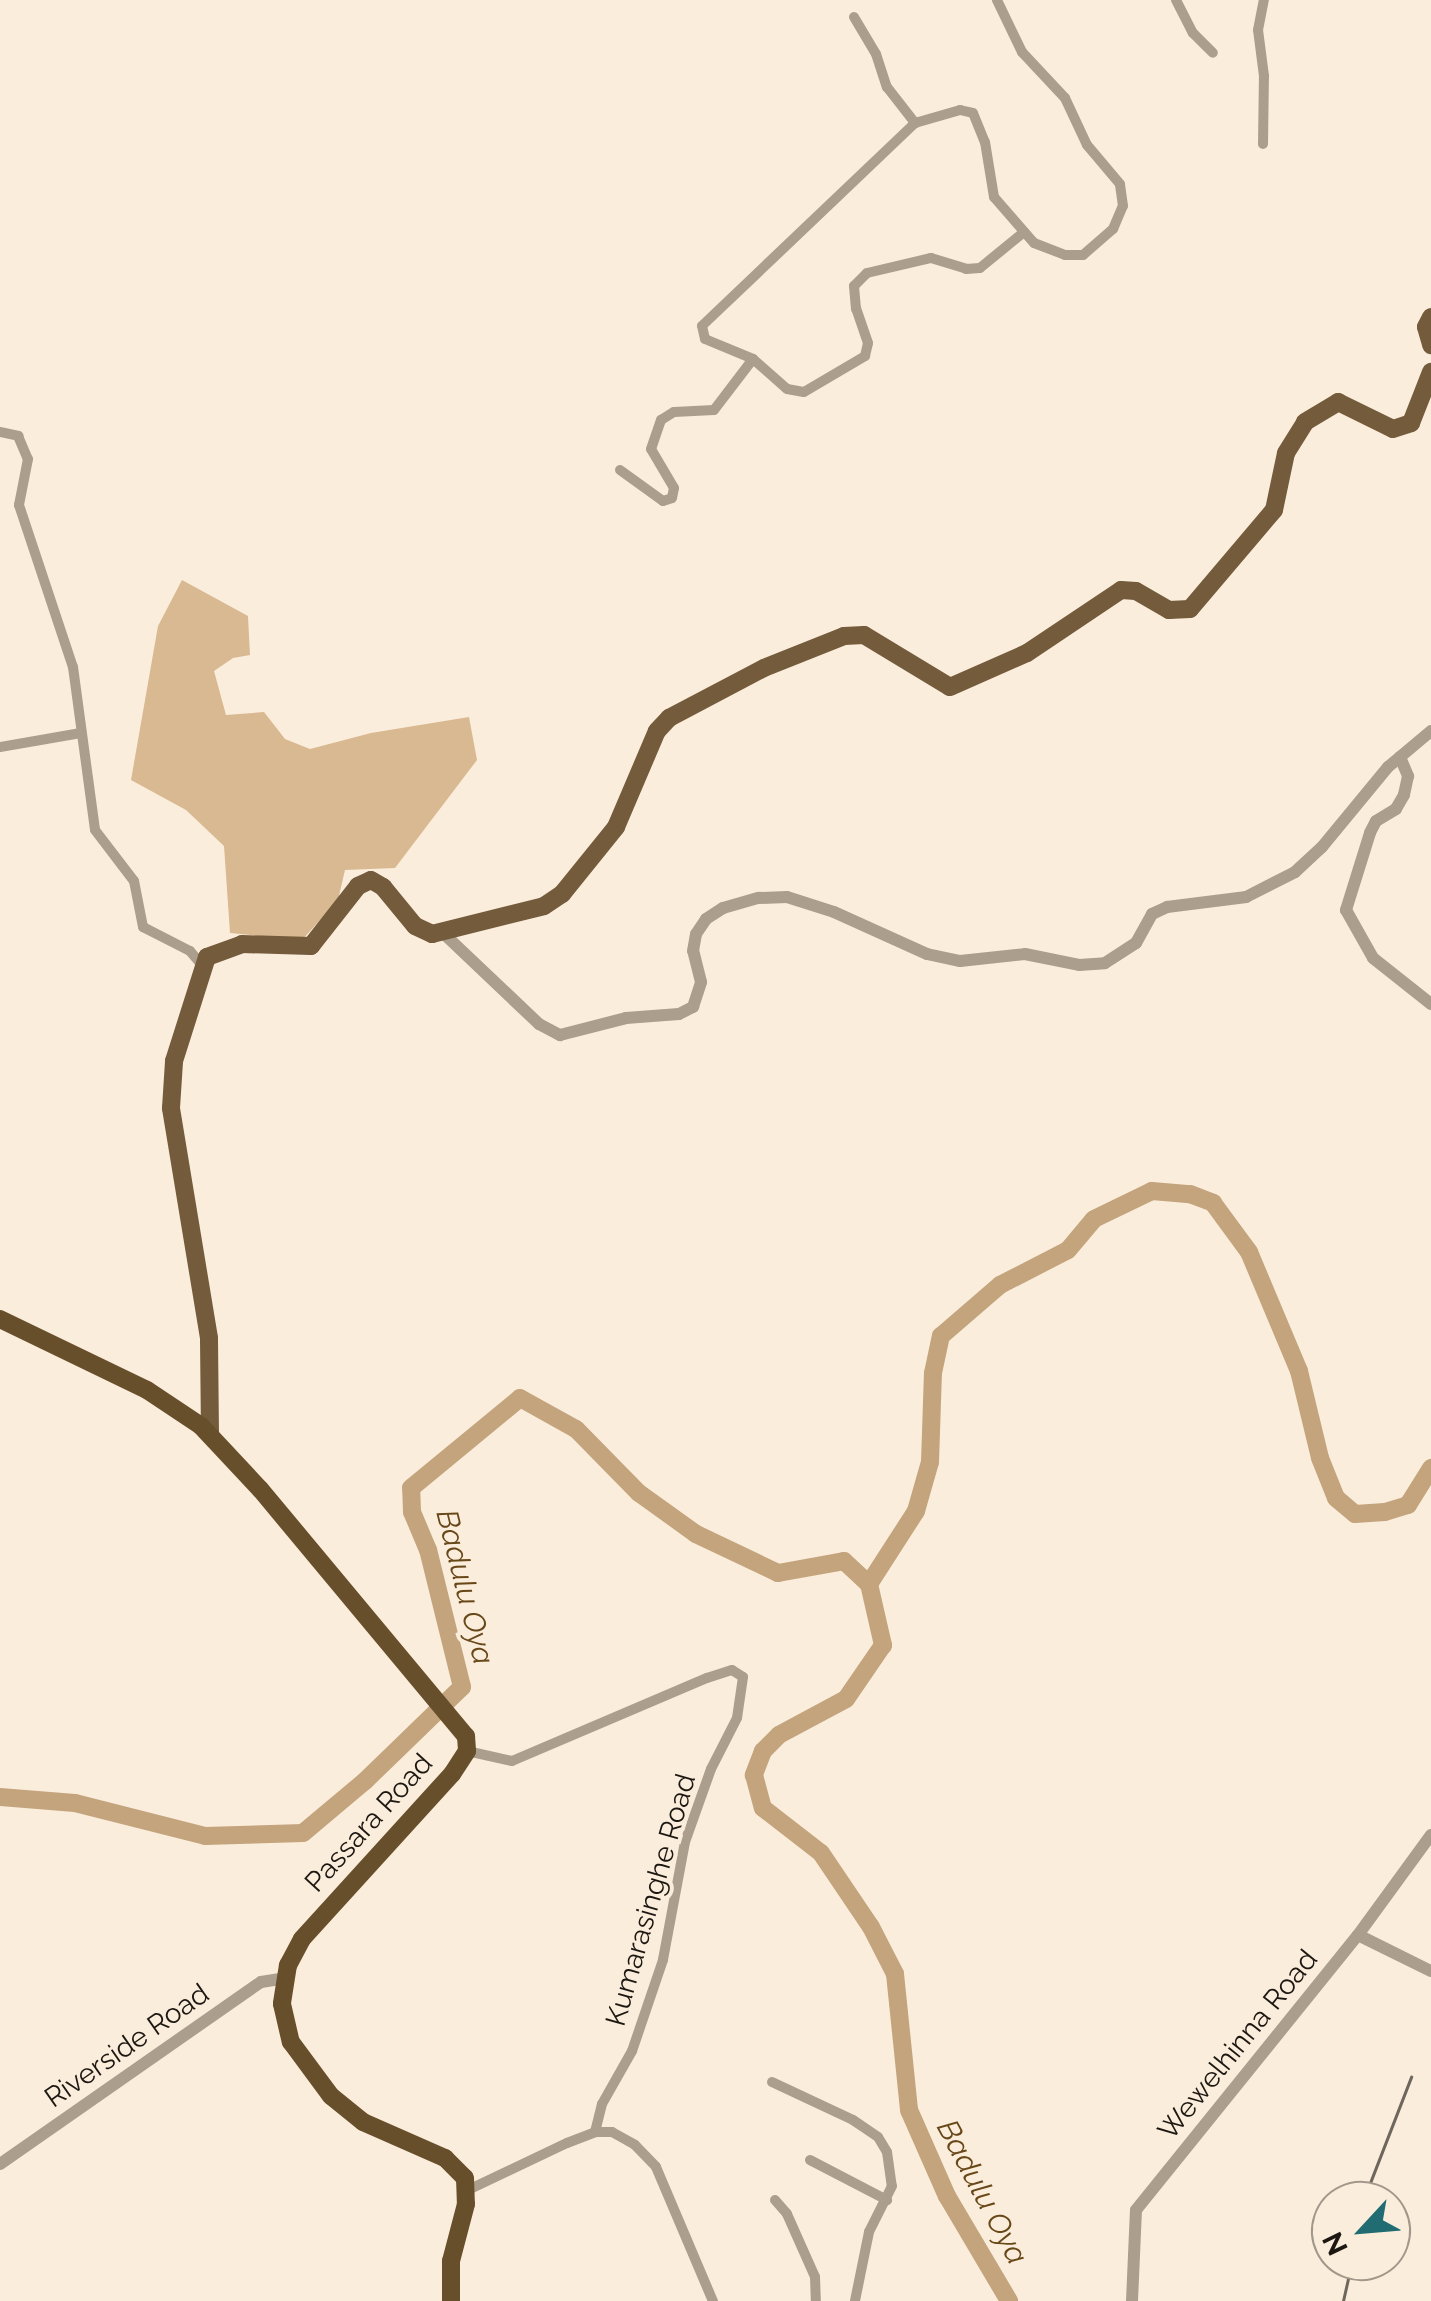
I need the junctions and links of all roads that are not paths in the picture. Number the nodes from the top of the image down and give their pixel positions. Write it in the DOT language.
graph roads {
  1 [pos="996,0"];
  2 [pos="1176,0"];
  3 [pos="1264,0"];
  4 [pos="854,16"];
  5 [pos="1213,53"];
  6 [pos="915,123"];
  7 [pos="1263,144"];
  8 [pos="1024,232"];
  9 [pos="1431,317"];
  10 [pos="1431,345"];
  11 [pos="753,359"];
  12 [pos="1431,372"];
  13 [pos="0,432"];
  14 [pos="620,470"];
  15 [pos="1431,731"];
  16 [pos="81,733"];
  17 [pos="0,747"];
  18 [pos="1400,757"];
  19 [pos="442,932"];
  20 [pos="201,964"];
  21 [pos="1431,1004"];
  22 [pos="0,1319"];
  23 [pos="210,1435"];
  24 [pos="467,1751"];
  25 [pos="1431,1835"];
  26 [pos="1358,1936"];
  27 [pos="1431,1971"];
  28 [pos="285,1978"];
  29 [pos="772,2082"];
  30 [pos="595,2132"];
  31 [pos="810,2160"];
  32 [pos="0,2164"];
  33 [pos="468,2190"];
  34 [pos="776,2200"];
  35 [pos="887,2200"];
  36 [pos="1134,2299"];
  37 [pos="451,2301"];
  38 [pos="713,2301"];
  39 [pos="816,2301"];
  40 [pos="855,2301"];
  1 -- 8 [label="street"];
  2 -- 5 [label="street"];
  3 -- 7 [label="street"];
  4 -- 6 [label="street"];
  6 -- 8 [label="street"];
  6 -- 11 [label="street"];
  8 -- 11 [label="street"];
  9 -- 10 [label="main road"];
  11 -- 14 [label="street"];
  12 -- 19 [label="main road"];
  13 -- 16 [label="street"];
  15 -- 18 [label="street"];
  16 -- 17 [label="street"];
  16 -- 20 [label="street"];
  18 -- 19 [label="street"];
  18 -- 21 [label="street"];
  19 -- 20 [label="main road"];
  20 -- 23 [label="main road"];
  22 -- 23 [label="highway, Passara Road"];
  23 -- 24 [label="highway, Passara Road"];
  24 -- 28 [label="highway, Passara Road"];
  24 -- 30 [label="street, Kumarasinghe Road"];
  25 -- 26 [label="street, Wewelhinna Road"];
  26 -- 27 [label="street"];
  26 -- 36 [label="street, Wewelhinna Road"];
  28 -- 32 [label="street, Riverside Road"];
  28 -- 33 [label="highway, Passara Road"];
  29 -- 35 [label="street"];
  30 -- 33 [label="street"];
  30 -- 38 [label="street"];
  31 -- 35 [label="street"];
  33 -- 37 [label="highway"];
  34 -- 39 [label="street"];
  35 -- 40 [label="street"];
}
